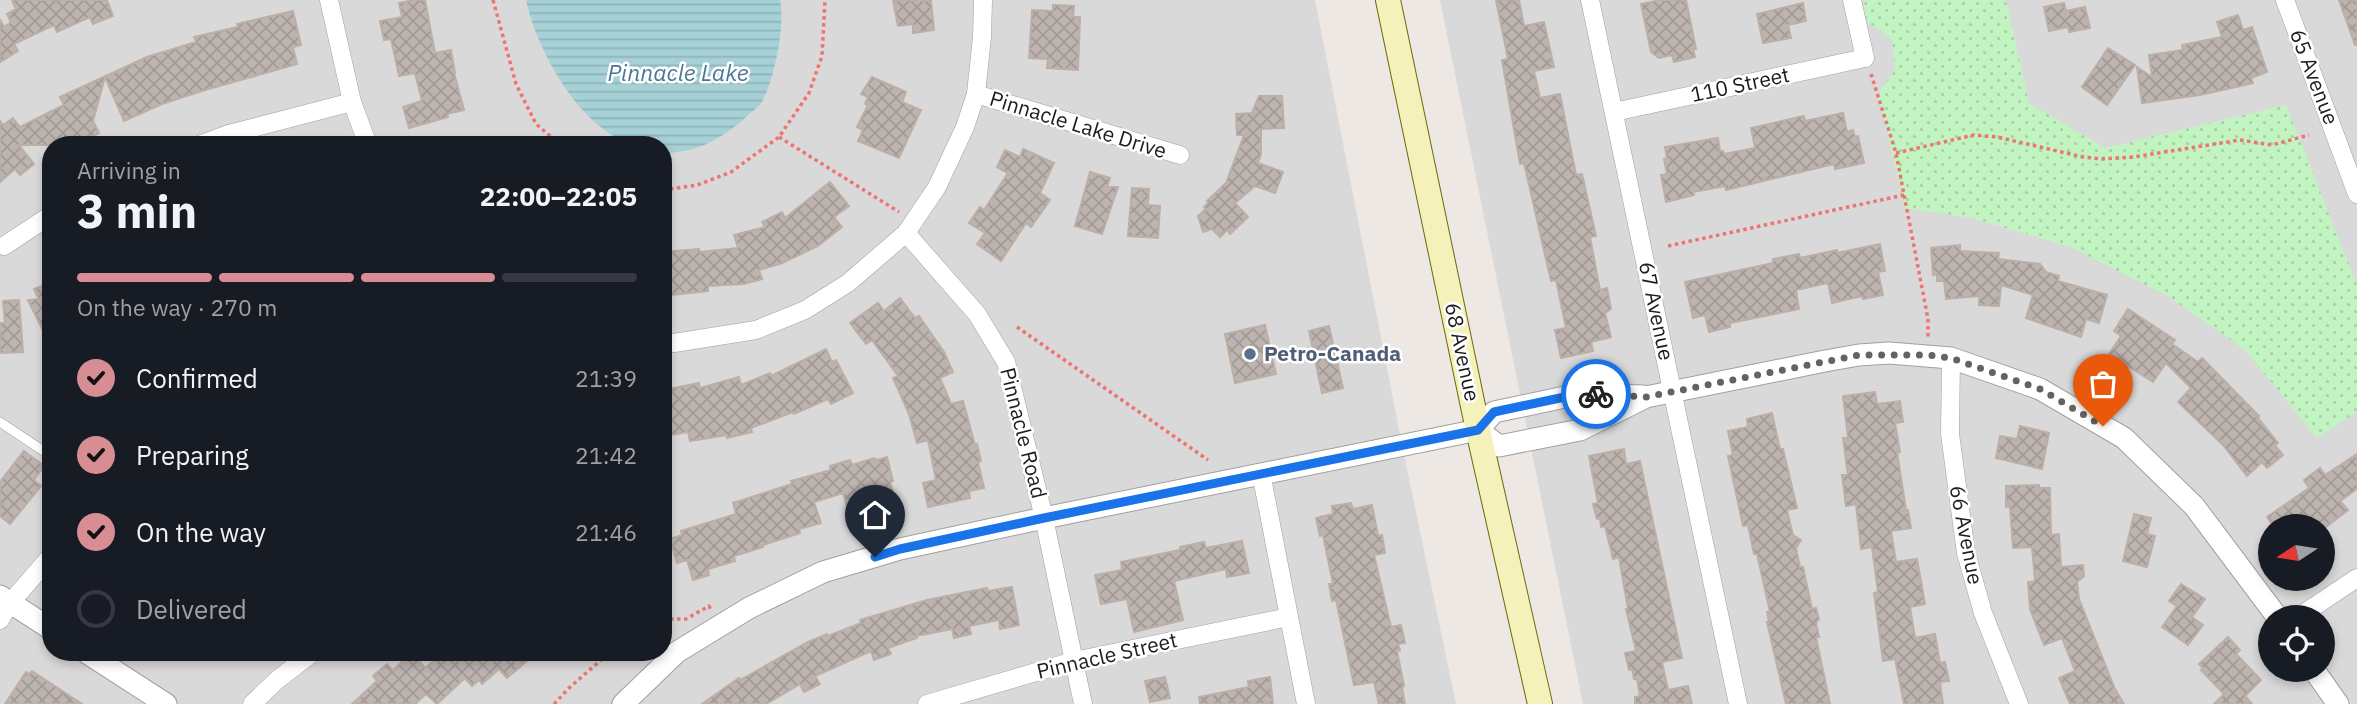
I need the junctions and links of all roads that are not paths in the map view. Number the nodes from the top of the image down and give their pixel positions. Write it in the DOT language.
graph roads {
  1 [pos="329,0"];
  2 [pos="983,0"];
  3 [pos="1388,0"];
  4 [pos="1590,0"];
  5 [pos="1852,0"];
  6 [pos="2285,0"];
  7 [pos="976,94"];
  8 [pos="352,102"];
  9 [pos="1614,111"];
  10 [pos="224,136"];
  11 [pos="365,136"];
  12 [pos="1180,155"];
  13 [pos="2357,194"];
  14 [pos="42,221"];
  15 [pos="906,233"];
  16 [pos="4,246"];
  17 [pos="672,343"];
  18 [pos="1951,358"];
  19 [pos="1673,391"];
  20 [pos="1646,397"];
  21 [pos="0,422"];
  22 [pos="1478,430"];
  23 [pos="42,450"];
  24 [pos="1261,473"];
  25 [pos="1044,518"];
  26 [pos="42,566"];
  27 [pos="2357,578"];
  28 [pos="2268,605"];
  29 [pos="2316,605"];
  30 [pos="4,607"];
  31 [pos="1289,617"];
  32 [pos="42,625"];
  33 [pos="672,657"];
  34 [pos="99,661"];
  35 [pos="302,661"];
  36 [pos="668,661"];
  37 [pos="1074,661"];
  38 [pos="2322,682"];
  39 [pos="166,704"];
  40 [pos="252,704"];
  41 [pos="623,704"];
  42 [pos="928,704"];
  43 [pos="1083,704"];
  44 [pos="1306,704"];
  45 [pos="1540,704"];
  46 [pos="1738,704"];
  47 [pos="2019,704"];
  48 [pos="2337,704"];
  1 -- 8 [label="street"];
  2 -- 7 [label="street, Pinnacle Lake Drive"];
  3 -- 22 [label="main road, 68 Avenue"];
  4 -- 9 [label="street, 67 Avenue"];
  5 -- 9 [label="street, 110 Street"];
  6 -- 13 [label="street, 65 Avenue"];
  7 -- 12 [label="street, Pinnacle Lake Drive"];
  7 -- 15 [label="street, Pinnacle Lake Drive"];
  8 -- 10 [label="street"];
  8 -- 11 [label="street"];
  9 -- 19 [label="street, 67 Avenue"];
  14 -- 16 [label="street"];
  15 -- 17 [label="street, Pinnacle Lake Drive"];
  15 -- 25 [label="street, Pinnacle Road"];
  18 -- 19 [label="street"];
  18 -- 28 [label="street"];
  18 -- 47 [label="street, 66 Avenue"];
  19 -- 20 [label="street"];
  19 -- 46 [label="street, 67 Avenue"];
  20 -- 22 [label="street"];
  20 -- 22 [label="street"];
  21 -- 23 [label="lane"];
  22 -- 24 [label="street"];
  22 -- 45 [label="main road, 68 Avenue"];
  24 -- 25 [label="street"];
  24 -- 31 [label="street"];
  25 -- 33 [label="street"];
  25 -- 37 [label="street, Pinnacle Road"];
  26 -- 30 [label="street"];
  27 -- 29 [label="street"];
  30 -- 32 [label="street"];
  31 -- 37 [label="street, Pinnacle Street"];
  31 -- 44 [label="street"];
  34 -- 39 [label="street"];
  35 -- 40 [label="street"];
  36 -- 41 [label="street"];
  37 -- 42 [label="street, Pinnacle Street"];
  37 -- 43 [label="street, Pinnacle Road"];
  38 -- 48 [label="street"];
}
